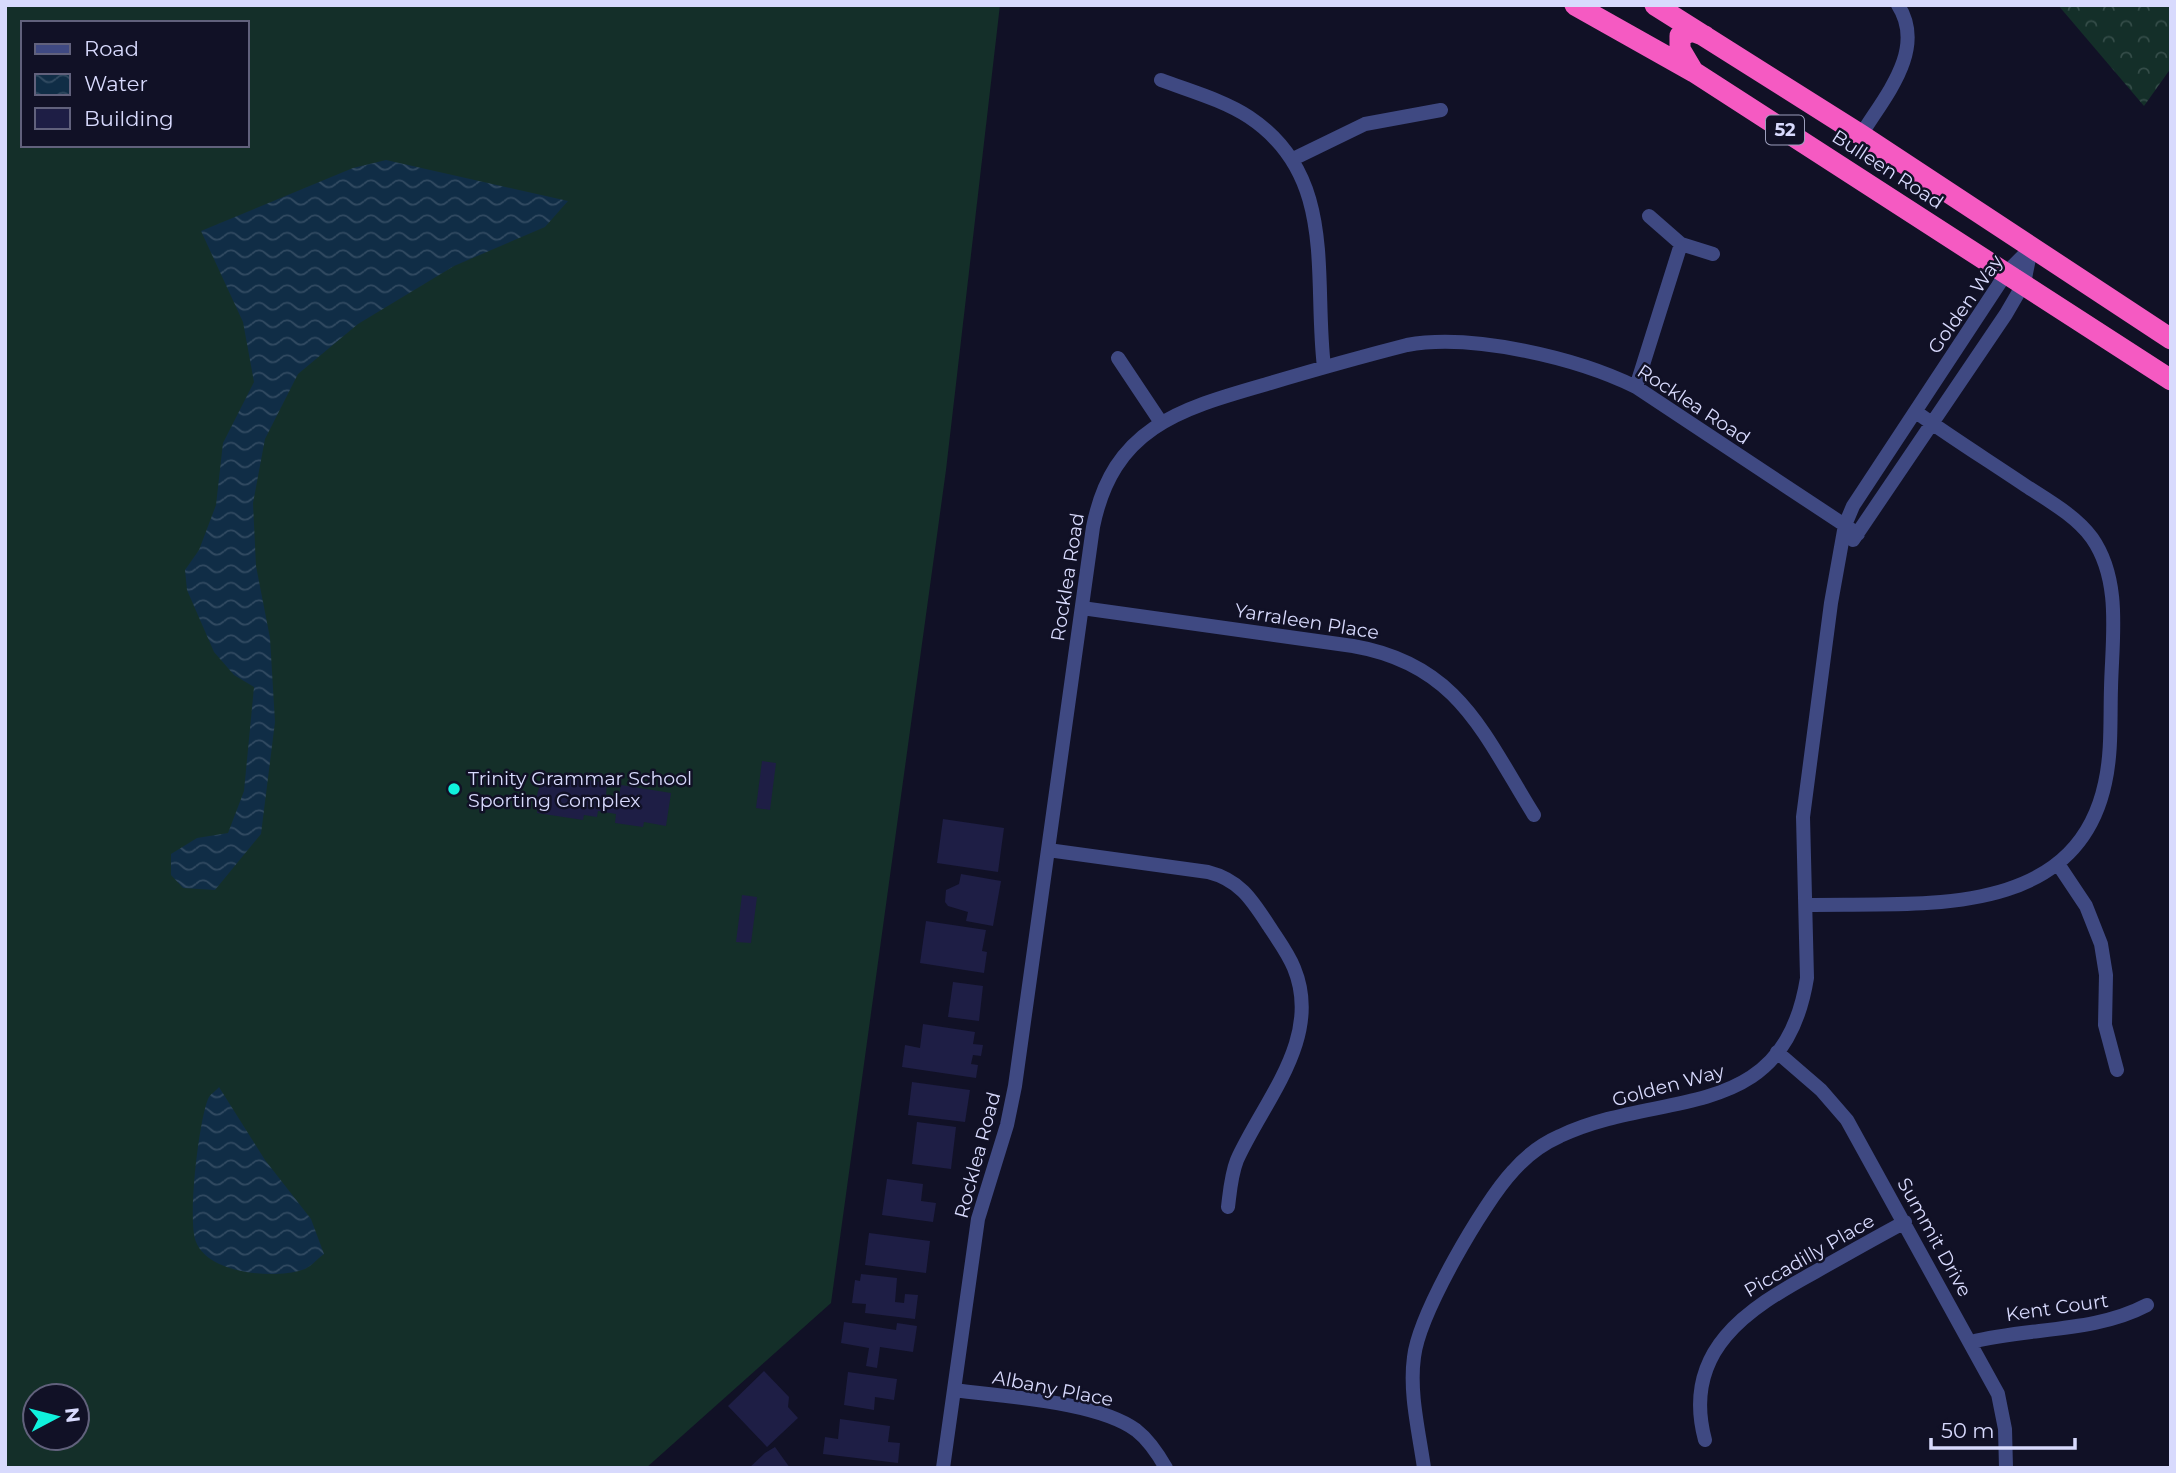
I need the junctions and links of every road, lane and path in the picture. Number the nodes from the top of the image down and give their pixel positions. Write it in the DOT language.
graph roads {
  1 [pos="1575,5"];
  2 [pos="1654,5"];
  3 [pos="1898,5"];
  4 [pos="1710,38"];
  5 [pos="1694,72"];
  6 [pos="1160,80"];
  7 [pos="1441,110"];
  8 [pos="1861,135"];
  9 [pos="1293,159"];
  10 [pos="1649,216"];
  11 [pos="1681,244"];
  12 [pos="2032,247"];
  13 [pos="1713,254"];
  14 [pos="2015,278"];
  15 [pos="2171,339"];
  16 [pos="1118,358"];
  17 [pos="1324,367"];
  18 [pos="2171,380"];
  19 [pos="1636,387"];
  20 [pos="1916,412"];
  21 [pos="1160,421"];
  22 [pos="1933,424"];
  23 [pos="1845,525"];
  24 [pos="1858,534"];
  25 [pos="1841,555"];
  26 [pos="1082,608"];
  27 [pos="1534,815"];
  28 [pos="1048,850"];
  29 [pos="2058,864"];
  30 [pos="1806,905"];
  31 [pos="1777,1052"];
  32 [pos="2117,1070"];
  33 [pos="1228,1207"];
  34 [pos="1905,1222"];
  35 [pos="2147,1305"];
  36 [pos="1971,1342"];
  37 [pos="954,1390"];
  38 [pos="1705,1440"];
  39 [pos="943,1468"];
  40 [pos="1166,1468"];
  41 [pos="1424,1468"];
  42 [pos="2006,1468"];
  1 -- 5 [label="highway, Bulleen Road / 52"];
  2 -- 4 [label="highway, Bulleen Road / 52"];
  3 -- 8 [label="street"];
  4 -- 5 [label="highway"];
  4 -- 8 [label="highway, Bulleen Road / 52"];
  5 -- 14 [label="highway, Bulleen Road / 52"];
  6 -- 9 [label="street"];
  7 -- 9 [label="street"];
  8 -- 12 [label="highway, Bulleen Road / 52"];
  9 -- 17 [label="street"];
  10 -- 11 [label="street"];
  11 -- 13 [label="street"];
  11 -- 19 [label="street"];
  12 -- 14 [label="street, Golden Way"];
  12 -- 15 [label="highway, Bulleen Road / 52"];
  14 -- 18 [label="highway, Bulleen Road / 52"];
  14 -- 20 [label="street, Golden Way"];
  14 -- 22 [label="street, Golden Way"];
  16 -- 21 [label="street"];
  17 -- 19 [label="street, Rocklea Road"];
  17 -- 21 [label="street, Rocklea Road"];
  19 -- 23 [label="street, Rocklea Road"];
  20 -- 22 [label="street"];
  20 -- 23 [label="street, Golden Way"];
  21 -- 26 [label="street, Rocklea Road"];
  22 -- 24 [label="street, Golden Way"];
  22 -- 29 [label="street"];
  23 -- 24 [label="street, Rocklea Road"];
  23 -- 25 [label="street, Golden Way"];
  24 -- 25 [label="street, Golden Way"];
  25 -- 30 [label="street, Golden Way"];
  26 -- 27 [label="street, Yarraleen Place"];
  26 -- 28 [label="street, Rocklea Road"];
  28 -- 33 [label="street"];
  28 -- 37 [label="street, Rocklea Road"];
  29 -- 30 [label="street"];
  29 -- 32 [label="street"];
  30 -- 31 [label="street, Golden Way"];
  31 -- 34 [label="street, Summit Drive"];
  31 -- 41 [label="street, Golden Way"];
  34 -- 36 [label="street, Summit Drive"];
  34 -- 38 [label="street, Piccadilly Place"];
  35 -- 36 [label="street, Kent Court"];
  36 -- 42 [label="street, Summit Drive"];
  37 -- 39 [label="street, Rocklea Road"];
  37 -- 40 [label="street, Albany Place"];
}
